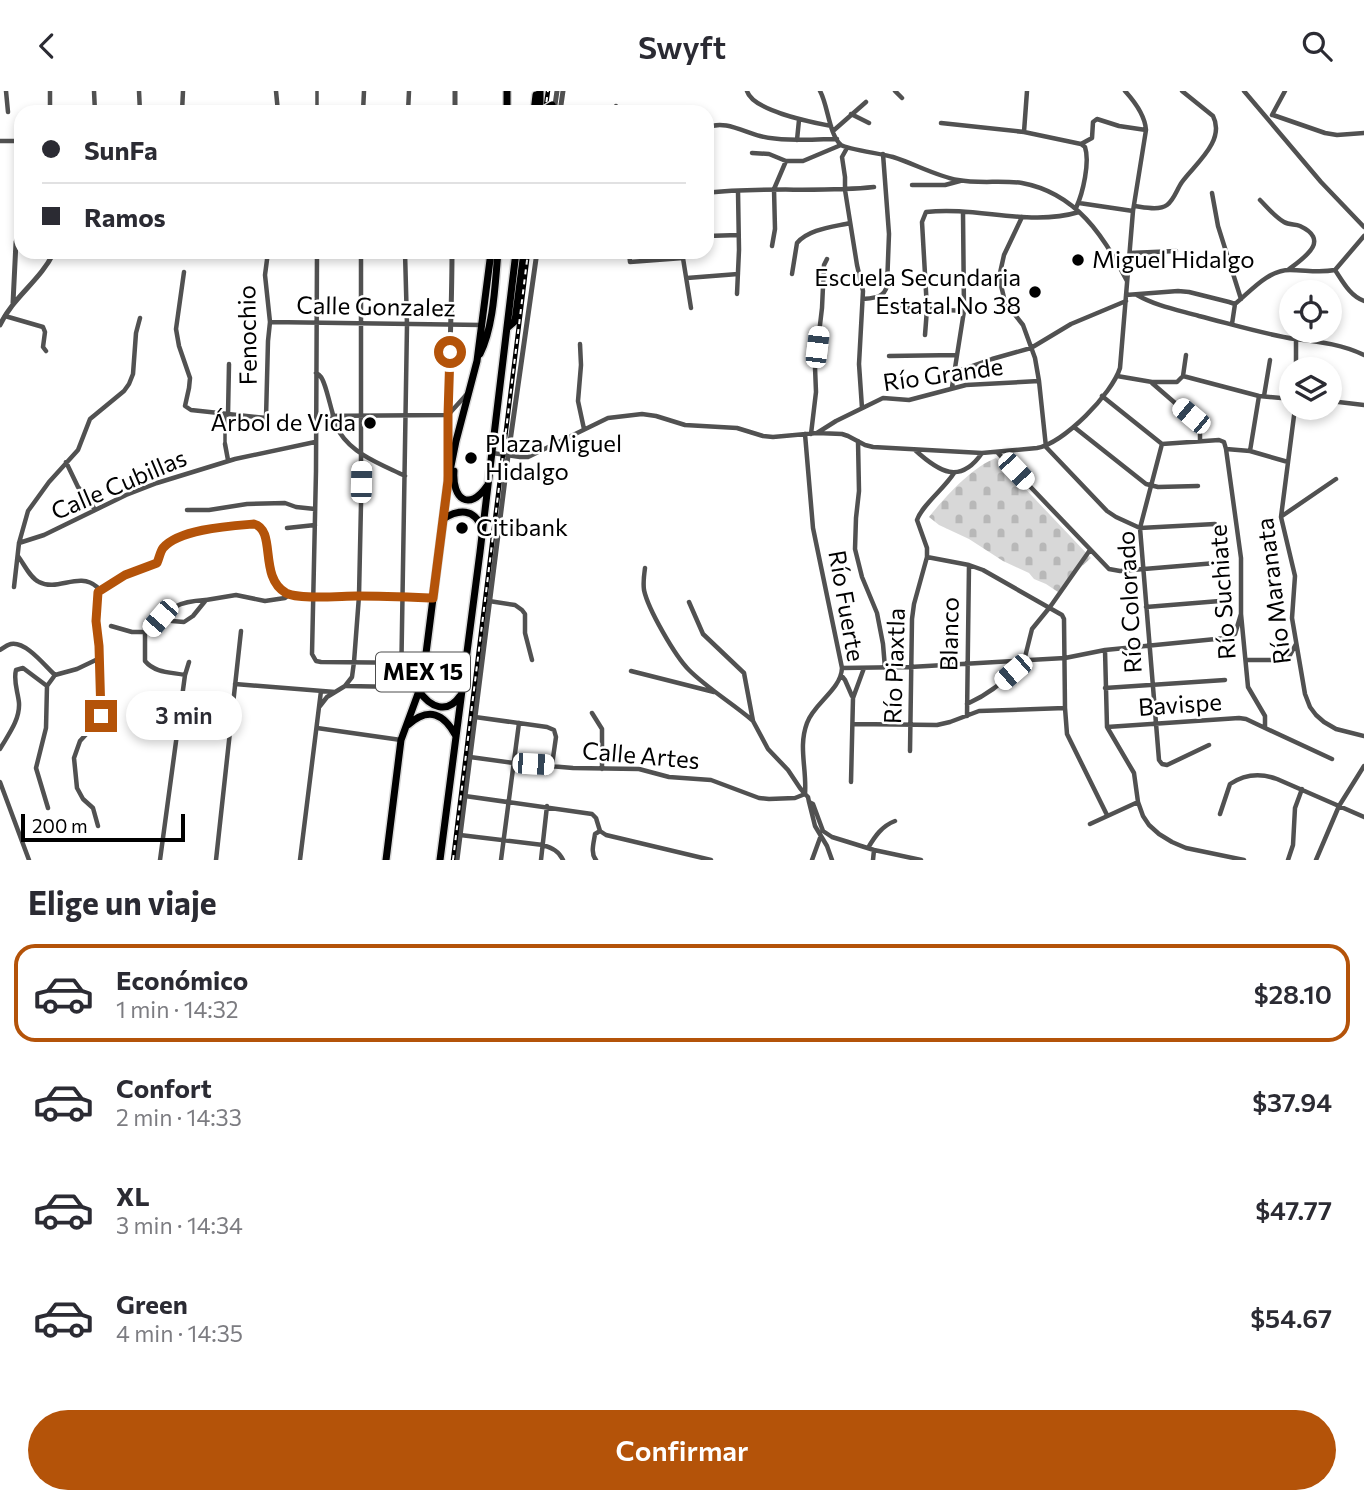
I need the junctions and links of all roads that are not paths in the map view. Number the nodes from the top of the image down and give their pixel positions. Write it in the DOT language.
graph roads {
  1 [pos="6,91"];
  2 [pos="508,91"];
  3 [pos="820,91"];
  4 [pos="895,91"];
  5 [pos="1027,91"];
  6 [pos="1125,91"];
  7 [pos="1182,91"];
  8 [pos="1244,91"];
  9 [pos="1285,91"];
  10 [pos="748,94"];
  11 [pos="902,98"];
  12 [pos="866,102"];
  13 [pos="508,103"];
  14 [pos="8,113"];
  15 [pos="851,114"];
  16 [pos="1273,115"];
  17 [pos="799,120"];
  18 [pos="1269,121"];
  19 [pos="869,123"];
  20 [pos="941,123"];
  21 [pos="714,125"];
  22 [pos="832,128"];
  23 [pos="1146,130"];
  24 [pos="1024,132"];
  25 [pos="1364,134"];
  26 [pos="837,139"];
  27 [pos="797,140"];
  28 [pos="1081,144"];
  29 [pos="841,145"];
  30 [pos="847,148"];
  31 [pos="752,153"];
  32 [pos="883,154"];
  33 [pos="786,161"];
  34 [pos="961,181"];
  35 [pos="912,185"];
  36 [pos="874,187"];
  37 [pos="774,189"];
  38 [pos="845,190"];
  39 [pos="737,191"];
  40 [pos="714,193"];
  41 [pos="1212,193"];
  42 [pos="1259,200"];
  43 [pos="1078,207"];
  44 [pos="1134,208"];
  45 [pos="963,213"];
  46 [pos="1023,217"];
  47 [pos="850,223"];
  48 [pos="1364,227"];
  49 [pos="738,235"];
  50 [pos="714,236"];
  51 [pos="1364,236"];
  52 [pos="772,246"];
  53 [pos="1176,251"];
  54 [pos="1130,253"];
  55 [pos="15,259"];
  56 [pos="50,259"];
  57 [pos="267,259"];
  58 [pos="317,259"];
  59 [pos="361,259"];
  60 [pos="405,259"];
  61 [pos="452,259"];
  62 [pos="490,259"];
  63 [pos="497,259"];
  64 [pos="519,259"];
  65 [pos="519,259"];
  66 [pos="536,259"];
  67 [pos="630,259"];
  68 [pos="656,259"];
  69 [pos="683,259"];
  70 [pos="827,259"];
  71 [pos="1288,270"];
  72 [pos="1335,270"];
  73 [pos="184,272"];
  74 [pos="738,274"];
  75 [pos="792,274"];
  76 [pos="687,278"];
  77 [pos="1128,282"];
  78 [pos="737,294"];
  79 [pos="1137,295"];
  80 [pos="1126,298"];
  81 [pos="863,299"];
  82 [pos="1241,299"];
  83 [pos="1364,301"];
  84 [pos="13,303"];
  85 [pos="1235,304"];
  86 [pos="691,307"];
  87 [pos="897,307"];
  88 [pos="926,309"];
  89 [pos="964,311"];
  90 [pos="4,315"];
  91 [pos="140,318"];
  92 [pos="270,322"];
  93 [pos="316,324"];
  94 [pos="361,324"];
  95 [pos="1231,324"];
  96 [pos="0,325"];
  97 [pos="407,325"];
  98 [pos="482,325"];
  99 [pos="452,326"];
  100 [pos="507,328"];
  101 [pos="925,335"];
  102 [pos="1279,335"];
  103 [pos="1326,343"];
  104 [pos="580,344"];
  105 [pos="1031,348"];
  106 [pos="46,351"];
  107 [pos="957,355"];
  108 [pos="1186,355"];
  109 [pos="1364,355"];
  110 [pos="889,356"];
  111 [pos="1270,360"];
  112 [pos="477,361"];
  113 [pos="229,364"];
  114 [pos="956,372"];
  115 [pos="316,373"];
  116 [pos="1117,376"];
  117 [pos="1183,376"];
  118 [pos="1039,381"];
  119 [pos="1152,382"];
  120 [pos="952,387"];
  121 [pos="468,393"];
  122 [pos="1102,396"];
  123 [pos="1262,396"];
  124 [pos="1279,398"];
  125 [pos="1342,402"];
  126 [pos="1364,405"];
  127 [pos="862,408"];
  128 [pos="227,415"];
  129 [pos="332,415"];
  130 [pos="360,415"];
  131 [pos="405,415"];
  132 [pos="448,415"];
  133 [pos="316,416"];
  134 [pos="1293,420"];
  135 [pos="461,422"];
  136 [pos="1074,427"];
  137 [pos="584,429"];
  138 [pos="811,434"];
  139 [pos="858,441"];
  140 [pos="1200,441"];
  141 [pos="316,442"];
  142 [pos="225,444"];
  143 [pos="1162,444"];
  144 [pos="1046,447"];
  145 [pos="915,449"];
  146 [pos="1226,449"];
  147 [pos="997,451"];
  148 [pos="1250,451"];
  149 [pos="361,453"];
  150 [pos="492,453"];
  151 [pos="982,453"];
  152 [pos="508,456"];
  153 [pos="229,460"];
  154 [pos="66,462"];
  155 [pos="1288,462"];
  156 [pos="954,473"];
  157 [pos="405,477"];
  158 [pos="1336,479"];
  159 [pos="448,481"];
  160 [pos="488,484"];
  161 [pos="1150,485"];
  162 [pos="1198,486"];
  163 [pos="315,509"];
  164 [pos="94,510"];
  165 [pos="187,510"];
  166 [pos="1281,517"];
  167 [pos="443,519"];
  168 [pos="1215,524"];
  169 [pos="315,526"];
  170 [pos="286,528"];
  171 [pos="1140,528"];
  172 [pos="482,529"];
  173 [pos="19,543"];
  174 [pos="1090,550"];
  175 [pos="18,556"];
  176 [pos="927,557"];
  177 [pos="1216,563"];
  178 [pos="969,565"];
  179 [pos="645,568"];
  180 [pos="1143,570"];
  181 [pos="15,587"];
  182 [pos="98,592"];
  183 [pos="289,595"];
  184 [pos="359,596"];
  185 [pos="313,597"];
  186 [pos="403,597"];
  187 [pos="433,598"];
  188 [pos="206,600"];
  189 [pos="489,601"];
  190 [pos="1220,601"];
  191 [pos="688,602"];
  192 [pos="1050,607"];
  193 [pos="1146,607"];
  194 [pos="166,613"];
  195 [pos="1241,614"];
  196 [pos="111,626"];
  197 [pos="242,631"];
  198 [pos="145,632"];
  199 [pos="1296,643"];
  200 [pos="1149,646"];
  201 [pos="0,650"];
  202 [pos="1105,650"];
  203 [pos="1065,658"];
  204 [pos="100,659"];
  205 [pos="532,660"];
  206 [pos="1245,660"];
  207 [pos="1023,661"];
  208 [pos="189,662"];
  209 [pos="354,663"];
  210 [pos="401,663"];
  211 [pos="425,663"];
  212 [pos="967,664"];
  213 [pos="910,667"];
  214 [pos="842,668"];
  215 [pos="864,668"];
  216 [pos="885,668"];
  217 [pos="631,671"];
  218 [pos="55,675"];
  219 [pos="185,675"];
  220 [pos="841,675"];
  221 [pos="1225,680"];
  222 [pos="235,684"];
  223 [pos="1152,685"];
  224 [pos="47,686"];
  225 [pos="345,686"];
  226 [pos="401,687"];
  227 [pos="1105,688"];
  228 [pos="321,691"];
  229 [pos="419,691"];
  230 [pos="335,692"];
  231 [pos="718,693"];
  232 [pos="461,694"];
  233 [pos="853,698"];
  234 [pos="967,704"];
  235 [pos="320,706"];
  236 [pos="1065,708"];
  237 [pos="438,711"];
  238 [pos="592,713"];
  239 [pos="967,716"];
  240 [pos="475,717"];
  241 [pos="753,721"];
  242 [pos="519,723"];
  243 [pos="1156,724"];
  244 [pos="853,725"];
  245 [pos="911,725"];
  246 [pos="1107,727"];
  247 [pos="1265,727"];
  248 [pos="405,728"];
  249 [pos="317,729"];
  250 [pos="1364,736"];
  251 [pos="457,737"];
  252 [pos="401,740"];
  253 [pos="1209,745"];
  254 [pos="0,749"];
  255 [pos="910,751"];
  256 [pos="470,757"];
  257 [pos="1332,758"];
  258 [pos="514,763"];
  259 [pos="552,765"];
  260 [pos="1364,766"];
  261 [pos="602,769"];
  262 [pos="0,782"];
  263 [pos="851,782"];
  264 [pos="1301,789"];
  265 [pos="805,794"];
  266 [pos="465,796"];
  267 [pos="510,801"];
  268 [pos="809,802"];
  269 [pos="1138,802"];
  270 [pos="547,806"];
  271 [pos="1339,806"];
  272 [pos="48,808"];
  273 [pos="1220,814"];
  274 [pos="1107,815"];
  275 [pos="1364,817"];
  276 [pos="895,821"];
  277 [pos="1090,824"];
  278 [pos="98,825"];
  279 [pos="600,831"];
  280 [pos="460,835"];
  281 [pos="820,837"];
  282 [pos="504,841"];
  283 [pos="543,845"];
  284 [pos="871,849"];
  285 [pos="562,857"];
  286 [pos="903,858"];
  287 [pos="1290,859"];
  288 [pos="29,860"];
  289 [pos="160,860"];
  290 [pos="216,860"];
  291 [pos="300,860"];
  292 [pos="386,860"];
  293 [pos="440,860"];
  294 [pos="457,860"];
  295 [pos="501,860"];
  296 [pos="541,860"];
  297 [pos="596,860"];
  298 [pos="711,860"];
  299 [pos="812,860"];
  300 [pos="832,860"];
  301 [pos="873,860"];
  302 [pos="921,860"];
  303 [pos="1244,860"];
  304 [pos="1316,860"];
  1 -- 14 [label="street"];
  2 -- 13 [label="highway"];
  3 -- 22 [label="street"];
  4 -- 11 [label="street"];
  5 -- 24 [label="street"];
  6 -- 23 [label="street"];
  7 -- 44 [label="street"];
  8 -- 18 [label="street"];
  9 -- 16 [label="street"];
  10 -- 17 [label="street"];
  12 -- 15 [label="street"];
  15 -- 19 [label="street"];
  15 -- 22 [label="street"];
  16 -- 18 [label="street"];
  16 -- 25 [label="street"];
  17 -- 22 [label="street"];
  17 -- 27 [label="street"];
  18 -- 48 [label="street"];
  20 -- 24 [label="street"];
  21 -- 27 [label="street"];
  22 -- 26 [label="street"];
  23 -- 28 [label="street"];
  23 -- 44 [label="street"];
  24 -- 28 [label="street"];
  26 -- 27 [label="street"];
  26 -- 29 [label="street"];
  28 -- 43 [label="street"];
  29 -- 30 [label="street"];
  29 -- 33 [label="street"];
  30 -- 32 [label="street"];
  30 -- 38 [label="street"];
  31 -- 33 [label="street"];
  32 -- 34 [label="street"];
  32 -- 81 [label="street"];
  33 -- 37 [label="street"];
  34 -- 35 [label="street"];
  34 -- 43 [label="street"];
  36 -- 38 [label="street"];
  37 -- 38 [label="street"];
  37 -- 39 [label="street"];
  37 -- 52 [label="street"];
  38 -- 47 [label="street"];
  39 -- 40 [label="street"];
  39 -- 49 [label="street"];
  41 -- 82 [label="street"];
  42 -- 71 [label="street"];
  43 -- 44 [label="street"];
  43 -- 46 [label="street"];
  43 -- 77 [label="street"];
  44 -- 54 [label="street"];
  45 -- 46 [label="street"];
  45 -- 88 [label="street"];
  45 -- 89 [label="street"];
  46 -- 105 [label="street"];
  47 -- 75 [label="street"];
  47 -- 81 [label="street"];
  49 -- 50 [label="street"];
  49 -- 74 [label="street"];
  51 -- 72 [label="street"];
  53 -- 54 [label="street"];
  54 -- 77 [label="street"];
  55 -- 84 [label="street"];
  56 -- 84 [label="street"];
  57 -- 92 [label="street, Fenochio"];
  58 -- 93 [label="street"];
  59 -- 94 [label="street"];
  60 -- 97 [label="street"];
  61 -- 99 [label="street"];
  62 -- 98 [label="highway, MEX 15"];
  63 -- 112 [label="highway"];
  64 -- 100 [label="highway"];
  65 -- 100 [label="highway, MEX 15"];
  66 -- 152 [label="street"];
  67 -- 68 [label="street"];
  69 -- 76 [label="street"];
  70 -- 138 [label="street, Río Fuerte"];
  71 -- 72 [label="street"];
  71 -- 82 [label="street"];
  72 -- 83 [label="street"];
  73 -- 128 [label="street"];
  74 -- 76 [label="street"];
  74 -- 78 [label="street"];
  76 -- 86 [label="street"];
  77 -- 80 [label="street"];
  79 -- 80 [label="street"];
  79 -- 85 [label="street"];
  79 -- 95 [label="street"];
  80 -- 105 [label="street"];
  80 -- 116 [label="street"];
  81 -- 127 [label="street"];
  82 -- 85 [label="street"];
  84 -- 90 [label="street"];
  85 -- 95 [label="street"];
  87 -- 88 [label="street"];
  88 -- 89 [label="street"];
  88 -- 101 [label="street"];
  89 -- 107 [label="street"];
  90 -- 96 [label="street"];
  90 -- 106 [label="street"];
  91 -- 154 [label="street"];
  92 -- 93 [label="street, Calle Gonzalez"];
  92 -- 128 [label="street, Fenochio"];
  93 -- 94 [label="street, Calle Gonzalez"];
  93 -- 115 [label="street"];
  94 -- 97 [label="street, Calle Gonzalez"];
  94 -- 130 [label="street"];
  95 -- 102 [label="street"];
  97 -- 99 [label="street, Calle Gonzalez"];
  97 -- 131 [label="street"];
  98 -- 99 [label="street, Calle Gonzalez"];
  98 -- 112 [label="highway, MEX 15"];
  99 -- 132 [label="street"];
  100 -- 150 [label="highway, MEX 15"];
  103 -- 109 [label="street"];
  104 -- 137 [label="street"];
  105 -- 114 [label="street"];
  105 -- 118 [label="street"];
  107 -- 110 [label="street"];
  107 -- 114 [label="street"];
  108 -- 117 [label="street"];
  111 -- 123 [label="street"];
  112 -- 121 [label="highway, MEX 15"];
  113 -- 128 [label="street"];
  114 -- 120 [label="street"];
  115 -- 129 [label="street"];
  115 -- 133 [label="street"];
  116 -- 119 [label="street"];
  116 -- 122 [label="street"];
  117 -- 119 [label="street"];
  117 -- 123 [label="street"];
  118 -- 120 [label="street, Río Grande"];
  118 -- 144 [label="street"];
  119 -- 140 [label="street"];
  120 -- 127 [label="street, Río Grande"];
  121 -- 132 [label="street"];
  121 -- 135 [label="highway, MEX 15"];
  122 -- 136 [label="street"];
  122 -- 143 [label="street"];
  123 -- 124 [label="street"];
  123 -- 148 [label="street"];
  125 -- 126 [label="street"];
  127 -- 138 [label="street, Río Grande"];
  128 -- 142 [label="street"];
  129 -- 130 [label="street"];
  129 -- 133 [label="street"];
  129 -- 149 [label="street"];
  130 -- 131 [label="street"];
  130 -- 149 [label="street"];
  131 -- 132 [label="street"];
  131 -- 157 [label="street"];
  132 -- 159 [label="street"];
  133 -- 141 [label="street"];
  134 -- 155 [label="street, Río Maranata"];
  135 -- 159 [label="highway, MEX 15"];
  135 -- 160 [label="highway"];
  136 -- 144 [label="street"];
  136 -- 161 [label="street"];
  137 -- 138 [label="street"];
  137 -- 152 [label="street"];
  138 -- 139 [label="street"];
  138 -- 214 [label="street, Río Fuerte"];
  139 -- 145 [label="street"];
  139 -- 216 [label="street"];
  140 -- 143 [label="street"];
  140 -- 146 [label="street"];
  141 -- 153 [label="street, Calle Cubillas"];
  141 -- 163 [label="street"];
  142 -- 153 [label="street"];
  143 -- 161 [label="street, Río Colorado"];
  144 -- 147 [label="street"];
  144 -- 171 [label="street"];
  145 -- 151 [label="street"];
  145 -- 156 [label="street"];
  146 -- 148 [label="street"];
  146 -- 195 [label="street, Río Suchiate"];
  147 -- 151 [label="street"];
  147 -- 174 [label="street"];
  148 -- 155 [label="street"];
  149 -- 157 [label="street"];
  149 -- 184 [label="street"];
  150 -- 152 [label="street"];
  150 -- 160 [label="highway, MEX 15"];
  151 -- 156 [label="street"];
  152 -- 189 [label="street"];
  153 -- 164 [label="street, Calle Cubillas"];
  154 -- 164 [label="street"];
  154 -- 173 [label="street"];
  155 -- 166 [label="street, Río Maranata"];
  156 -- 176 [label="street"];
  157 -- 186 [label="street"];
  158 -- 166 [label="street"];
  159 -- 167 [label="highway, MEX 15"];
  160 -- 172 [label="highway, MEX 15"];
  161 -- 162 [label="street"];
  161 -- 171 [label="street, Río Colorado"];
  163 -- 165 [label="street"];
  163 -- 169 [label="street"];
  164 -- 173 [label="street, Calle Cubillas"];
  166 -- 199 [label="street, Río Maranata"];
  167 -- 172 [label="highway"];
  167 -- 187 [label="highway, MEX 15"];
  168 -- 171 [label="street"];
  169 -- 170 [label="street"];
  169 -- 185 [label="street"];
  171 -- 180 [label="street, Río Colorado"];
  172 -- 232 [label="highway, MEX 15"];
  173 -- 175 [label="street"];
  174 -- 180 [label="street"];
  174 -- 192 [label="street"];
  175 -- 181 [label="street"];
  175 -- 182 [label="street"];
  176 -- 178 [label="street"];
  176 -- 213 [label="street, Río Piaxtla"];
  177 -- 180 [label="street"];
  178 -- 192 [label="street"];
  178 -- 212 [label="street, Blanco"];
  179 -- 231 [label="street"];
  180 -- 193 [label="street, Río Colorado"];
  182 -- 183 [label="street"];
  182 -- 204 [label="street"];
  183 -- 185 [label="street"];
  183 -- 188 [label="street"];
  184 -- 185 [label="street"];
  184 -- 186 [label="street"];
  184 -- 209 [label="street"];
  185 -- 209 [label="street"];
  186 -- 187 [label="street"];
  186 -- 210 [label="street"];
  187 -- 211 [label="highway, MEX 15"];
  188 -- 194 [label="street"];
  188 -- 194 [label="street"];
  189 -- 205 [label="street"];
  189 -- 240 [label="street"];
  190 -- 193 [label="street"];
  191 -- 241 [label="street"];
  192 -- 203 [label="street"];
  192 -- 207 [label="street"];
  193 -- 200 [label="street, Río Colorado"];
  194 -- 198 [label="street"];
  195 -- 200 [label="street"];
  195 -- 206 [label="street, Río Suchiate"];
  196 -- 198 [label="street"];
  197 -- 222 [label="street"];
  198 -- 219 [label="street"];
  199 -- 206 [label="street"];
  199 -- 250 [label="street, Río Maranata"];
  200 -- 202 [label="street"];
  200 -- 223 [label="street, Río Colorado"];
  201 -- 218 [label="street"];
  202 -- 203 [label="street"];
  202 -- 227 [label="street"];
  203 -- 207 [label="street"];
  203 -- 236 [label="street"];
  204 -- 218 [label="street"];
  204 -- 278 [label="street"];
  206 -- 247 [label="street, Río Suchiate"];
  207 -- 212 [label="street"];
  207 -- 234 [label="street"];
  208 -- 219 [label="street"];
  209 -- 210 [label="street"];
  209 -- 225 [label="street"];
  210 -- 211 [label="street"];
  210 -- 226 [label="street"];
  211 -- 229 [label="highway, MEX 15"];
  212 -- 213 [label="street"];
  212 -- 234 [label="street, Blanco"];
  213 -- 216 [label="street"];
  213 -- 245 [label="street, Río Piaxtla"];
  214 -- 215 [label="street"];
  214 -- 220 [label="street, Río Fuerte"];
  215 -- 216 [label="street"];
  215 -- 233 [label="street"];
  217 -- 231 [label="street"];
  218 -- 224 [label="street"];
  219 -- 289 [label="street"];
  220 -- 233 [label="street"];
  220 -- 265 [label="street, Río Fuerte"];
  221 -- 223 [label="street"];
  222 -- 228 [label="street"];
  222 -- 290 [label="street"];
  223 -- 227 [label="street"];
  223 -- 243 [label="street, Río Colorado"];
  224 -- 254 [label="street"];
  224 -- 272 [label="street"];
  225 -- 226 [label="street"];
  225 -- 230 [label="street"];
  226 -- 229 [label="street"];
  227 -- 246 [label="street"];
  228 -- 230 [label="street"];
  228 -- 235 [label="street"];
  229 -- 237 [label="highway"];
  229 -- 248 [label="highway, MEX 15"];
  230 -- 235 [label="street"];
  231 -- 241 [label="street"];
  232 -- 237 [label="highway"];
  232 -- 251 [label="highway, MEX 15"];
  233 -- 244 [label="street"];
  234 -- 239 [label="street, Blanco"];
  235 -- 249 [label="street"];
  236 -- 239 [label="street"];
  236 -- 274 [label="street"];
  237 -- 248 [label="highway"];
  237 -- 251 [label="highway"];
  238 -- 261 [label="street"];
  239 -- 245 [label="street"];
  240 -- 242 [label="street"];
  240 -- 256 [label="street"];
  241 -- 265 [label="street"];
  242 -- 258 [label="street"];
  242 -- 259 [label="street"];
  243 -- 246 [label="street, Bavispe"];
  243 -- 247 [label="street, Bavispe"];
  243 -- 253 [label="street, Río Colorado"];
  244 -- 245 [label="street"];
  244 -- 263 [label="street"];
  245 -- 255 [label="street, Río Piaxtla"];
  246 -- 269 [label="street"];
  247 -- 257 [label="street, Bavispe"];
  248 -- 252 [label="highway, MEX 15"];
  249 -- 252 [label="street"];
  249 -- 291 [label="street"];
  251 -- 293 [label="highway, MEX 15"];
  252 -- 292 [label="highway, MEX 15"];
  256 -- 258 [label="street, Calle Artes"];
  256 -- 266 [label="street"];
  258 -- 259 [label="street, Calle Artes"];
  258 -- 267 [label="street"];
  259 -- 261 [label="street, Calle Artes"];
  260 -- 271 [label="street"];
  261 -- 265 [label="street, Calle Artes"];
  262 -- 288 [label="street"];
  264 -- 271 [label="street"];
  264 -- 273 [label="street"];
  264 -- 287 [label="street"];
  265 -- 268 [label="street, Río Fuerte"];
  266 -- 267 [label="street"];
  266 -- 280 [label="street"];
  267 -- 270 [label="street"];
  267 -- 282 [label="street"];
  268 -- 281 [label="street"];
  268 -- 284 [label="street, Río Fuerte"];
  269 -- 274 [label="street"];
  269 -- 303 [label="street"];
  270 -- 279 [label="street"];
  270 -- 283 [label="street"];
  271 -- 275 [label="street"];
  271 -- 304 [label="street"];
  274 -- 277 [label="street"];
  276 -- 284 [label="street"];
  279 -- 297 [label="street"];
  279 -- 298 [label="street"];
  280 -- 282 [label="street"];
  280 -- 294 [label="street"];
  281 -- 299 [label="street"];
  281 -- 300 [label="street"];
  282 -- 283 [label="street"];
  282 -- 295 [label="street"];
  283 -- 285 [label="street"];
  283 -- 296 [label="street"];
  284 -- 286 [label="street, Río Fuerte"];
  284 -- 301 [label="street"];
  286 -- 302 [label="street, Río Fuerte"];
}
